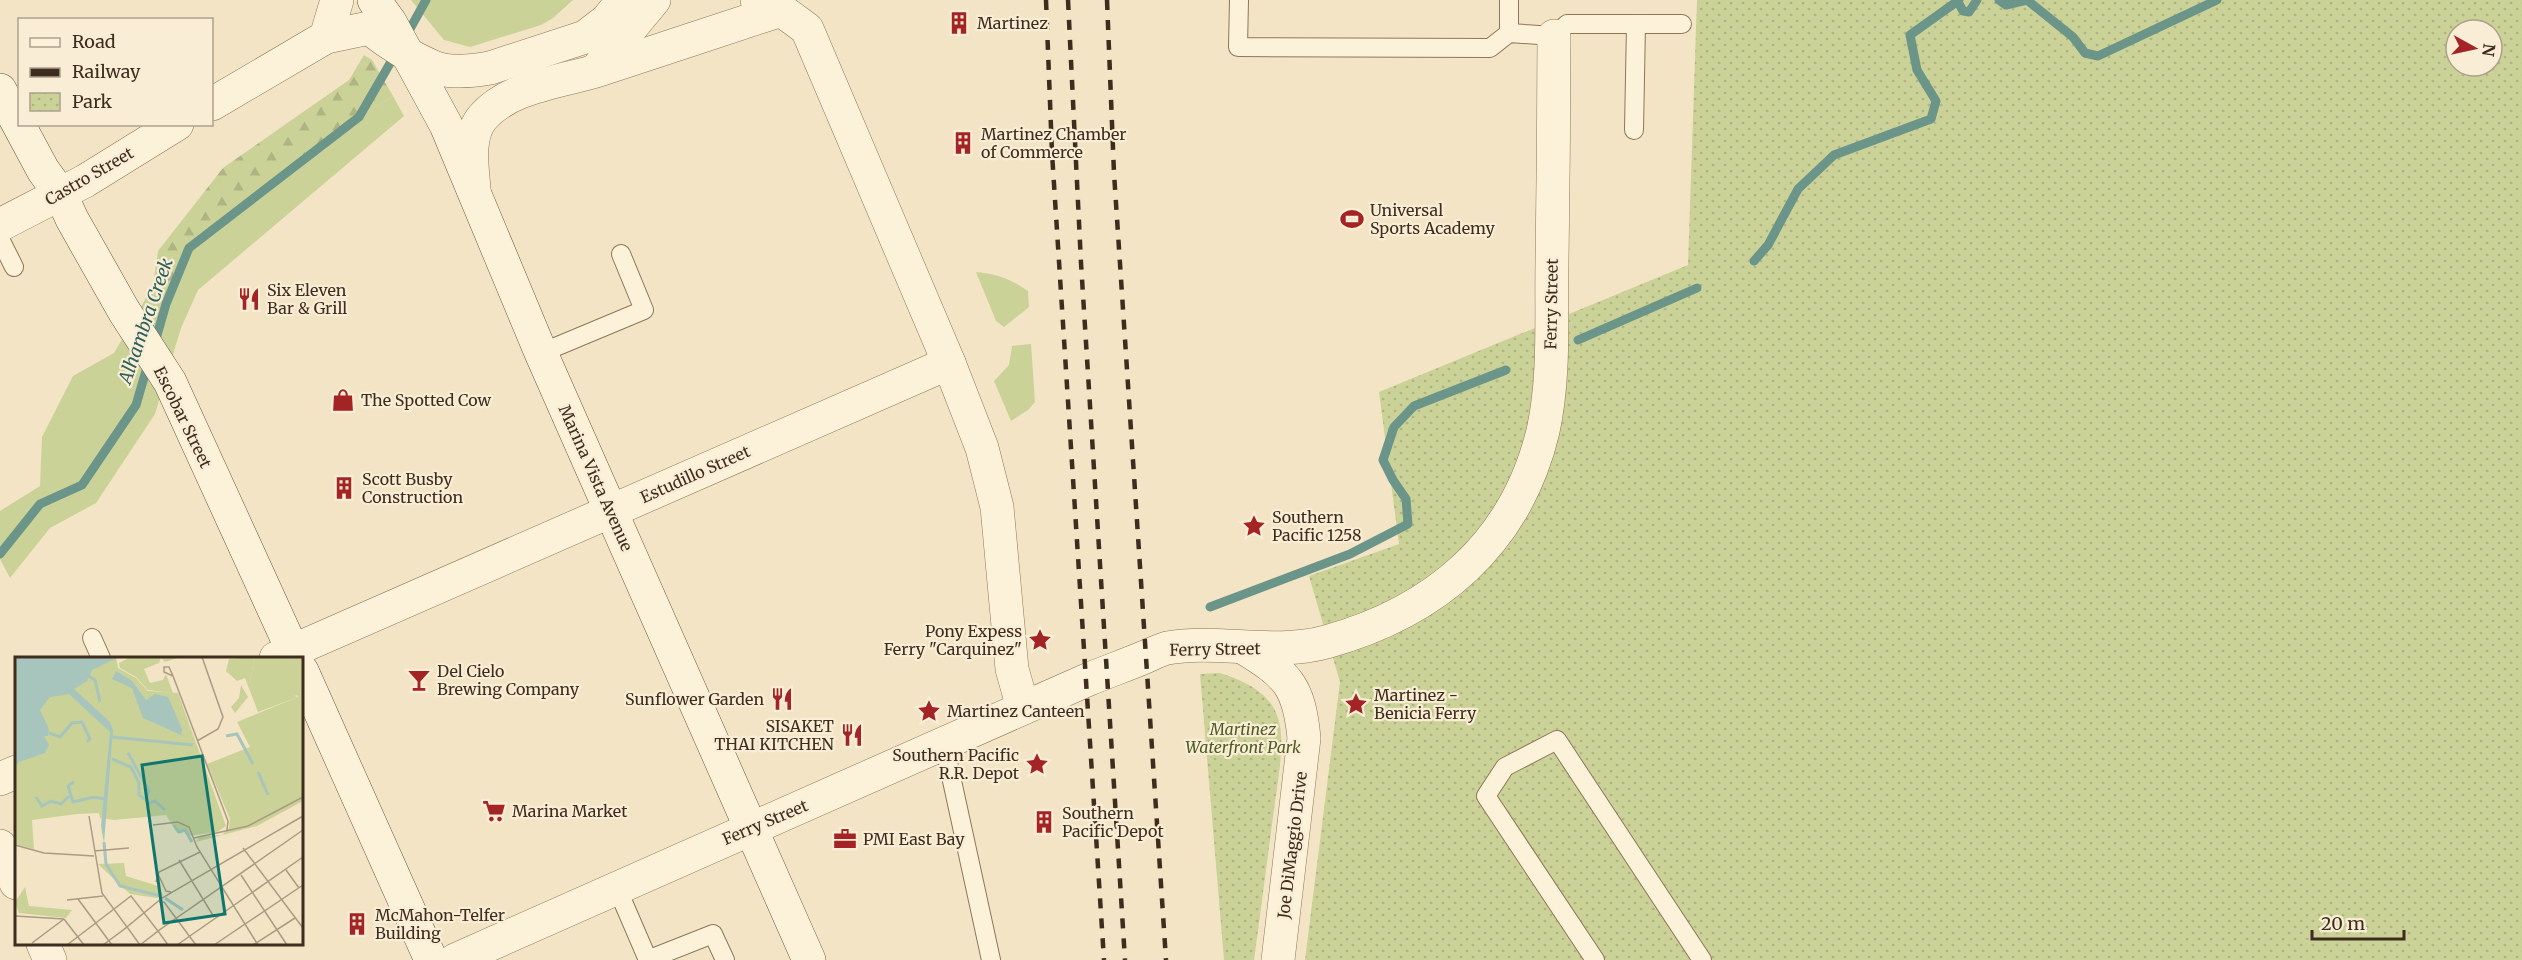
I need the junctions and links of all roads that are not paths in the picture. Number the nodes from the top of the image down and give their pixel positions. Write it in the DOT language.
graph roads {
  1 [pos="337,0"];
  2 [pos="623,0"];
  3 [pos="654,0"];
  4 [pos="1239,0"];
  5 [pos="1509,0"];
  6 [pos="776,3"];
  7 [pos="375,12"];
  8 [pos="1636,24"];
  9 [pos="1682,24"];
  10 [pos="1509,33"];
  11 [pos="1554,36"];
  12 [pos="326,37"];
  13 [pos="596,70"];
  14 [pos="433,81"];
  15 [pos="0,90"];
  16 [pos="213,103"];
  17 [pos="18,123"];
  18 [pos="19,126"];
  19 [pos="174,126"];
  20 [pos="1634,130"];
  21 [pos="474,188"];
  22 [pos="61,195"];
  23 [pos="0,225"];
  24 [pos="0,239"];
  25 [pos="621,254"];
  26 [pos="14,267"];
  27 [pos="542,353"];
  28 [pos="950,363"];
  29 [pos="611,512"];
  30 [pos="92,638"];
  31 [pos="1244,648"];
  32 [pos="101,657"];
  33 [pos="290,657"];
  34 [pos="297,657"];
  35 [pos="303,695"];
  36 [pos="1023,708"];
  37 [pos="311,719"];
  38 [pos="944,744"];
  39 [pos="15,772"];
  40 [pos="0,779"];
  41 [pos="752,827"];
  42 [pos="0,846"];
  43 [pos="15,881"];
  44 [pos="616,888"];
  45 [pos="44,945"];
  46 [pos="51,960"];
  47 [pos="431,960"];
  48 [pos="454,960"];
  49 [pos="648,960"];
  50 [pos="725,960"];
  51 [pos="809,960"];
  52 [pos="991,960"];
  53 [pos="1278,960"];
  54 [pos="1594,960"];
  55 [pos="1702,960"];
  1 -- 12 [label="street"];
  2 -- 14 [label="street"];
  3 -- 13 [label="street"];
  4 -- 10 [label="lane"];
  5 -- 10 [label="lane"];
  6 -- 13 [label="street"];
  6 -- 28 [label="street"];
  7 -- 12 [label="street"];
  7 -- 14 [label="street, Marina Vista Avenue"];
  8 -- 9 [label="lane"];
  8 -- 11 [label="lane"];
  8 -- 20 [label="lane"];
  10 -- 11 [label="lane"];
  11 -- 31 [label="street, Ferry Street"];
  12 -- 16 [label="street"];
  13 -- 21 [label="street"];
  14 -- 21 [label="street, Marina Vista Avenue"];
  15 -- 17 [label="street, Escobar Street"];
  18 -- 22 [label="street, Escobar Street"];
  19 -- 22 [label="street, Castro Street"];
  21 -- 27 [label="street, Marina Vista Avenue"];
  22 -- 23 [label="street, Castro Street"];
  22 -- 33 [label="street, Escobar Street"];
  24 -- 26 [label="lane"];
  25 -- 27 [label="lane"];
  27 -- 29 [label="street, Marina Vista Avenue"];
  28 -- 29 [label="street, Estudillo Street"];
  28 -- 36 [label="street"];
  29 -- 34 [label="street, Estudillo Street"];
  29 -- 41 [label="street, Marina Vista Avenue"];
  30 -- 32 [label="lane"];
  31 -- 36 [label="street, Ferry Street"];
  31 -- 53 [label="street, Joe DiMaggio Drive"];
  35 -- 37 [label="street, Escobar Street"];
  36 -- 38 [label="street, Ferry Street"];
  37 -- 47 [label="street, Escobar Street"];
  38 -- 41 [label="street, Ferry Street"];
  38 -- 52 [label="lane"];
  39 -- 40 [label="street"];
  41 -- 44 [label="street, Ferry Street"];
  41 -- 51 [label="street, Marina Vista Avenue"];
  42 -- 43 [label="street"];
  44 -- 48 [label="street, Ferry Street"];
  44 -- 49 [label="lane"];
  45 -- 46 [label="street"];
  49 -- 50 [label="lane"];
  54 -- 55 [label="lane"];
}
